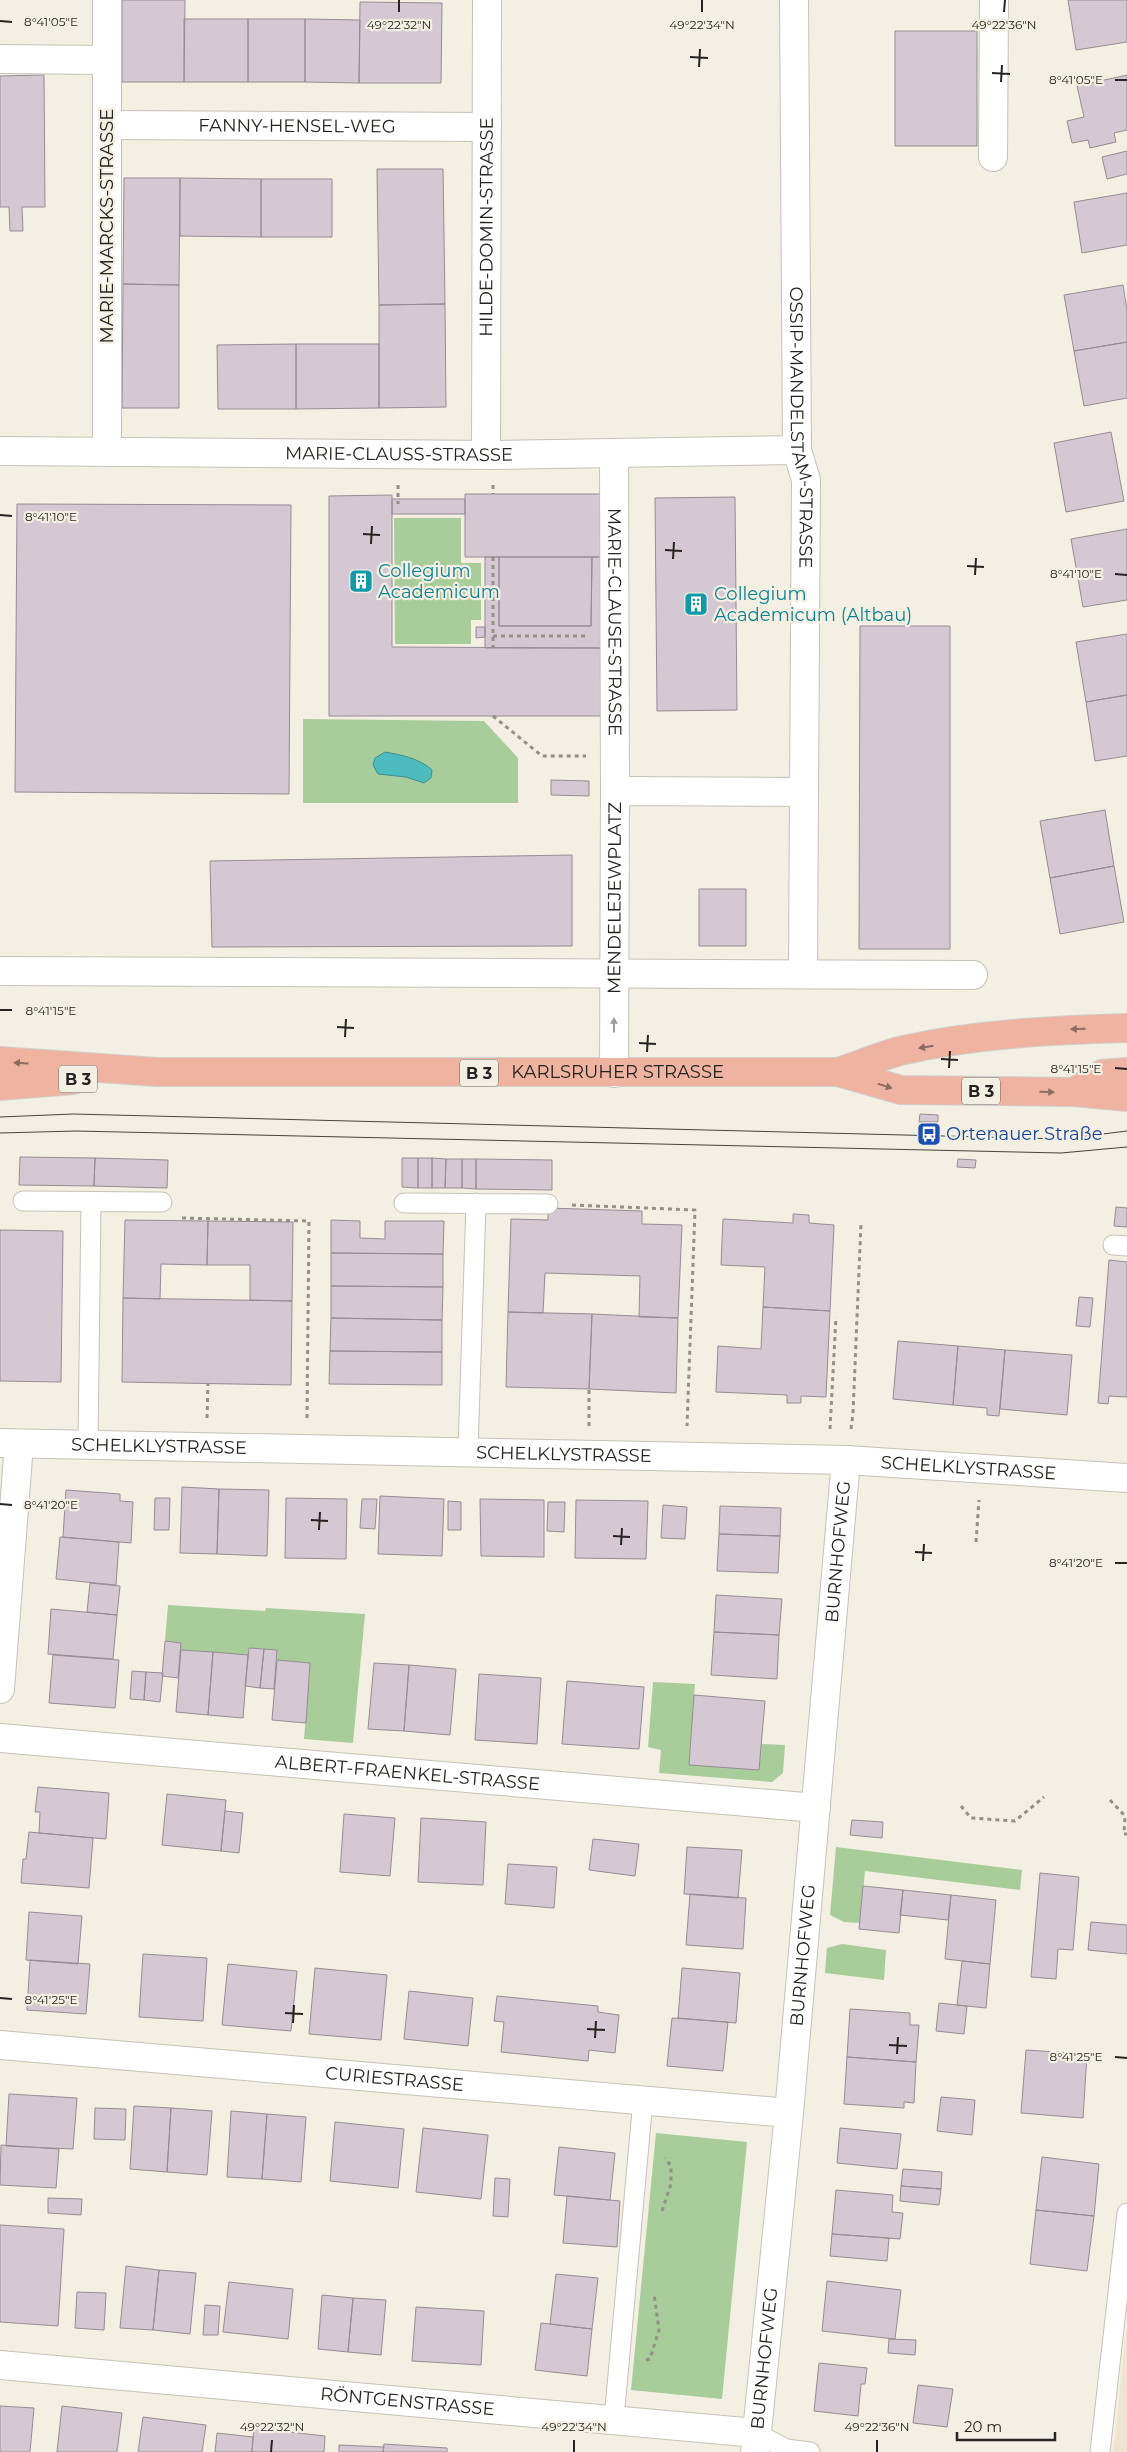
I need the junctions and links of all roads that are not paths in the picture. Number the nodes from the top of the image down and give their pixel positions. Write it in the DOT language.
graph roads {
  1 [pos="106,0"];
  2 [pos="487,0"];
  3 [pos="794,0"];
  4 [pos="994,0"];
  5 [pos="0,59"];
  6 [pos="106,60"];
  7 [pos="107,124"];
  8 [pos="487,127"];
  9 [pos="993,157"];
  10 [pos="797,450"];
  11 [pos="0,451"];
  12 [pos="107,452"];
  13 [pos="614,453"];
  14 [pos="486,455"];
  15 [pos="615,792"];
  16 [pos="804,792"];
  17 [pos="0,970"];
  18 [pos="614,974"];
  19 [pos="803,974"];
  20 [pos="973,975"];
  21 [pos="1127,1028"];
  22 [pos="0,1061"];
  23 [pos="156,1072"];
  24 [pos="838,1072"];
  25 [pos="1127,1072"];
  26 [pos="614,1073"];
  27 [pos="0,1086"];
  28 [pos="1074,1092"];
  29 [pos="1127,1097"];
  30 [pos="23,1201"];
  31 [pos="91,1202"];
  32 [pos="162,1202"];
  33 [pos="404,1202"];
  34 [pos="476,1204"];
  35 [pos="548,1204"];
  36 [pos="9,1443"];
  37 [pos="88,1445"];
  38 [pos="468,1452"];
  39 [pos="837,1459"];
  40 [pos="1127,1478"];
  41 [pos="1,1655"];
  42 [pos="0,1689"];
  43 [pos="0,1738"];
  44 [pos="816,1808"];
  45 [pos="0,2044"];
  46 [pos="643,2100"];
  47 [pos="789,2113"];
  48 [pos="1127,2213"];
  49 [pos="0,2365"];
  50 [pos="614,2419"];
  51 [pos="756,2442"];
  52 [pos="810,2452"];
  53 [pos="1100,2452"];
  1 -- 6 [label="street, MARIE-MARCKS-STRASSE"];
  2 -- 8 [label="street, HILDE-DOMIN-STRASSE"];
  3 -- 10 [label="street, OSSIP-MANDELSTAM-STRASSE"];
  4 -- 9 [label="street"];
  5 -- 6 [label="street"];
  6 -- 7 [label="street, MARIE-MARCKS-STRASSE"];
  7 -- 8 [label="street, FANNY-HENSEL-WEG"];
  7 -- 12 [label="street, MARIE-MARCKS-STRASSE"];
  8 -- 14 [label="street, HILDE-DOMIN-STRASSE"];
  10 -- 13 [label="street, MARIE-CLAUSS-STRASSE"];
  10 -- 16 [label="street, OSSIP-MANDELSTAM-STRASSE"];
  11 -- 12 [label="street, MARIE-CLAUSS-STRASSE"];
  12 -- 14 [label="street, MARIE-CLAUSS-STRASSE"];
  13 -- 14 [label="street, MARIE-CLAUSS-STRASSE"];
  13 -- 15 [label="street, MARIE-CLAUSE-STRASSE"];
  15 -- 16 [label="street, MENDELEJEWPLATZ"];
  15 -- 18 [label="street, MENDELEJEWPLATZ"];
  16 -- 19 [label="street, OSSIP-MANDELSTAM-STRASSE"];
  17 -- 18 [label="street"];
  18 -- 19 [label="street"];
  26 -- 18 [label="street, MENDELEJEWPLATZ, one-way"];
  19 -- 20 [label="street"];
  21 -- 24 [label="main road, KARLSRUHER STRASSE / B 3, one-way"];
  23 -- 22 [label="main road, KARLSRUHER STRASSE / B 3, one-way"];
  23 -- 26 [label="main road, KARLSRUHER STRASSE / B 3"];
  23 -- 27 [label="main road, KARLSRUHER STRASSE / B 3"];
  24 -- 26 [label="main road, KARLSRUHER STRASSE / B 3"];
  24 -- 28 [label="main road, KARLSRUHER STRASSE / B 3, one-way"];
  25 -- 28 [label="main road"];
  28 -- 29 [label="main road, KARLSRUHER STRASSE / B 3"];
  30 -- 31 [label="lane"];
  31 -- 32 [label="lane"];
  31 -- 37 [label="lane"];
  33 -- 34 [label="lane"];
  34 -- 35 [label="lane"];
  34 -- 38 [label="lane"];
  36 -- 37 [label="street, SCHELKLYSTRASSE"];
  36 -- 41 [label="street"];
  37 -- 38 [label="street, SCHELKLYSTRASSE"];
  38 -- 39 [label="street, SCHELKLYSTRASSE"];
  39 -- 40 [label="street, SCHELKLYSTRASSE"];
  39 -- 44 [label="street, BURNHOFWEG"];
  41 -- 42 [label="street"];
  43 -- 44 [label="street, ALBERT-FRAENKEL-STRASSE"];
  44 -- 47 [label="street, BURNHOFWEG"];
  45 -- 46 [label="street, CURIESTRASSE"];
  46 -- 47 [label="street, CURIESTRASSE"];
  46 -- 50 [label="lane"];
  47 -- 51 [label="street, BURNHOFWEG"];
  48 -- 53 [label="lane"];
  49 -- 50 [label="street, RÖNTGENSTRASSE"];
  50 -- 51 [label="street, RÖNTGENSTRASSE"];
  51 -- 52 [label="lane, RÖNTGENSTRASSE"];
}
